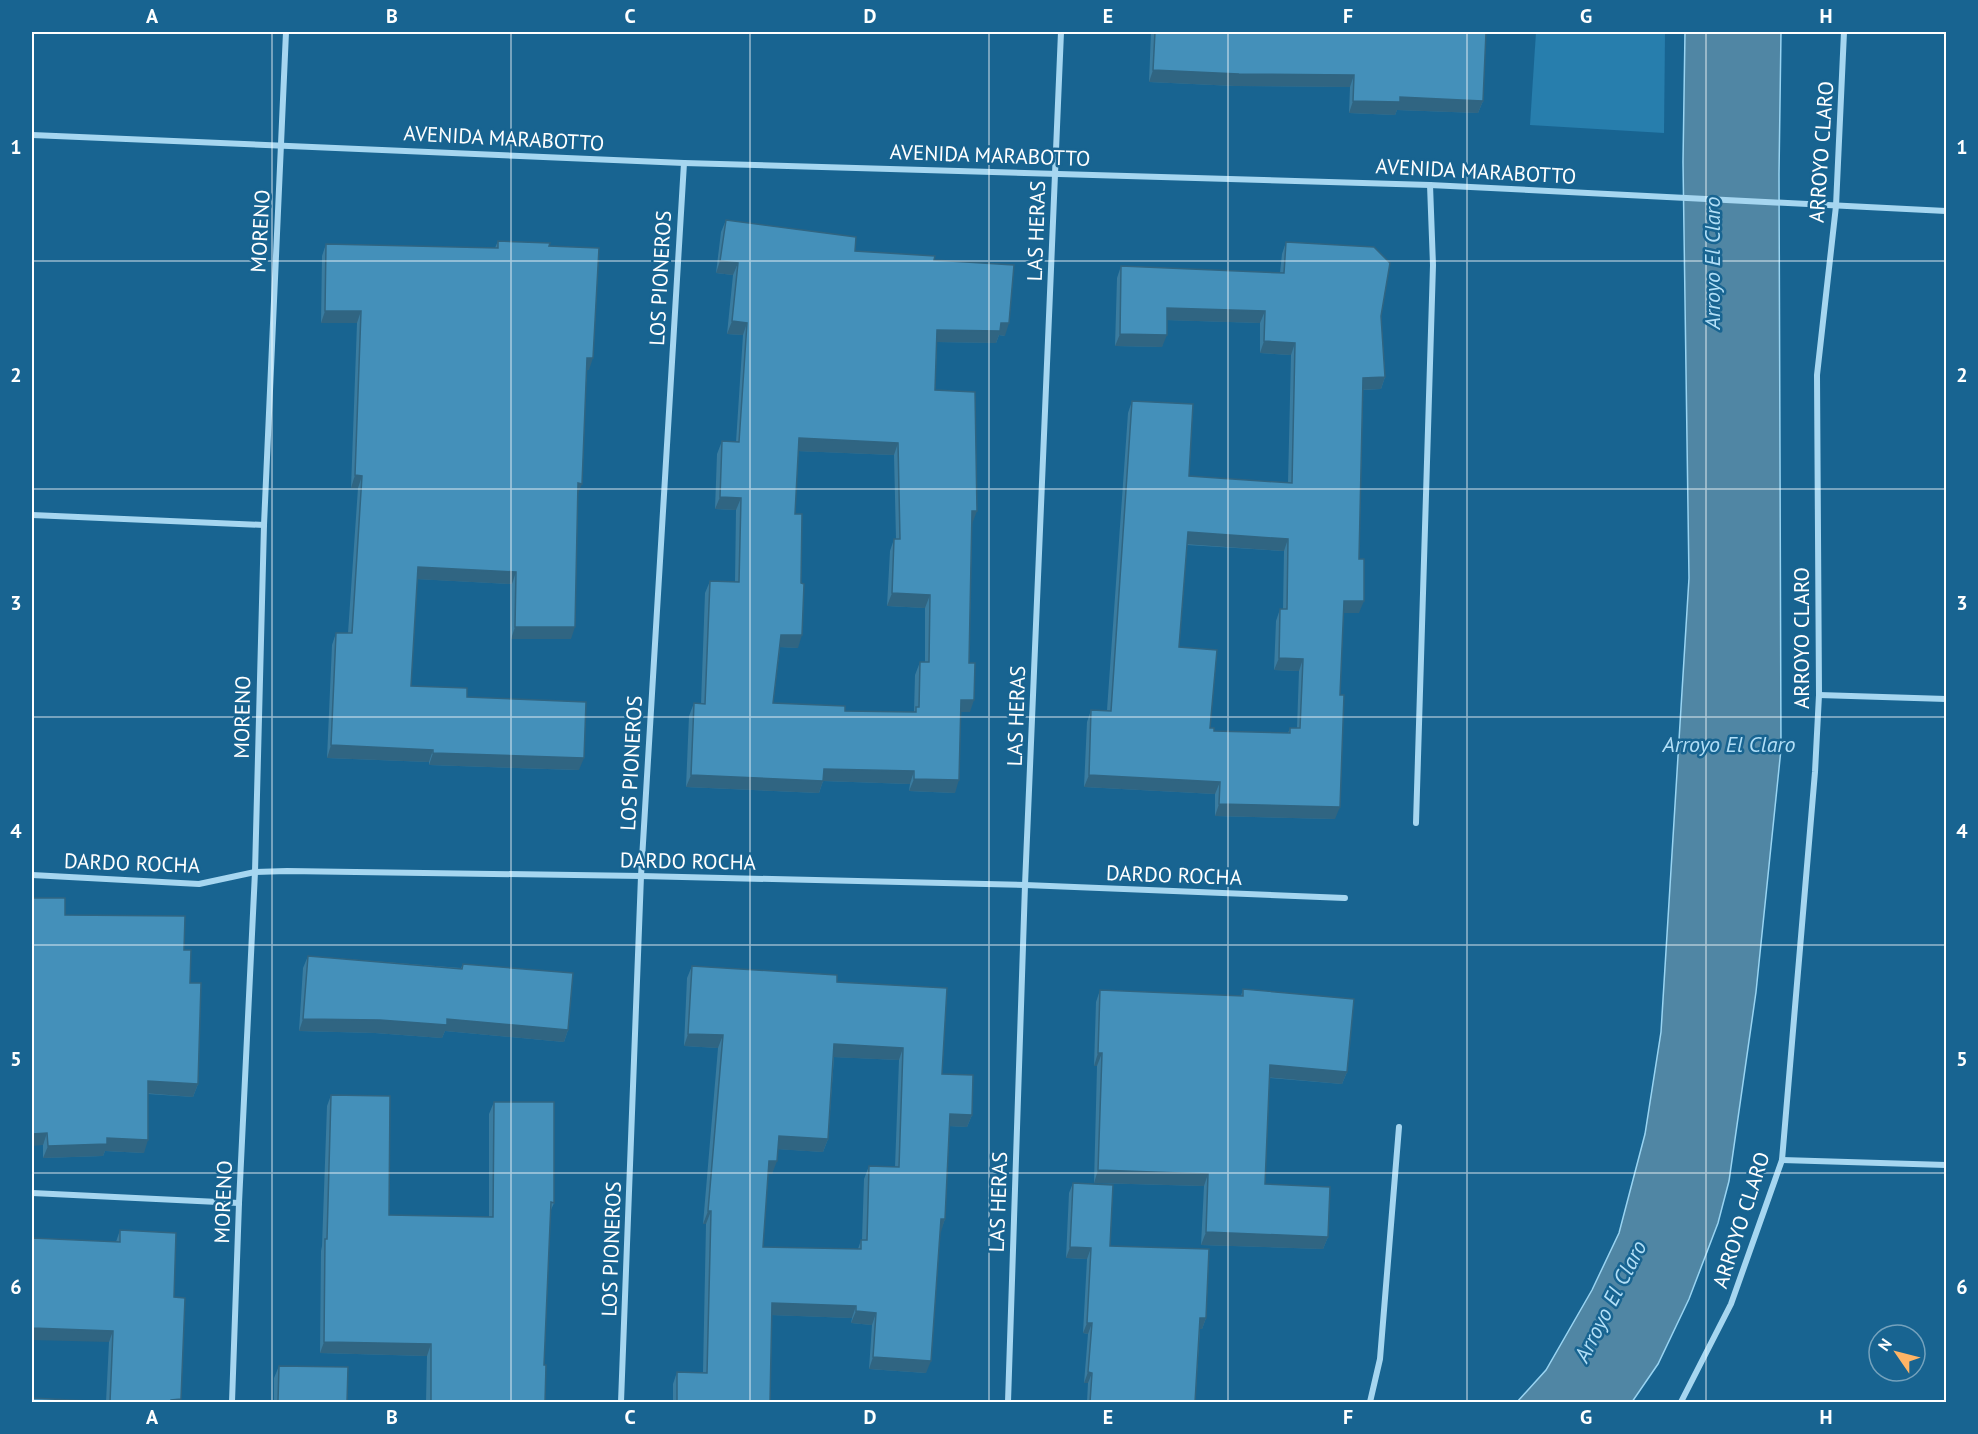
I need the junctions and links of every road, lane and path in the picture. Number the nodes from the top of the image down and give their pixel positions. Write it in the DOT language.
graph roads {
  1 [pos="286,32"];
  2 [pos="1061,32"];
  3 [pos="1844,32"];
  4 [pos="32,135"];
  5 [pos="281,144"];
  6 [pos="684,162"];
  7 [pos="1055,173"];
  8 [pos="1430,185"];
  9 [pos="1836,206"];
  10 [pos="1947,211"];
  11 [pos="32,514"];
  12 [pos="264,525"];
  13 [pos="1819,695"];
  14 [pos="1947,699"];
  15 [pos="1416,823"];
  16 [pos="255,872"];
  17 [pos="32,875"];
  18 [pos="641,876"];
  19 [pos="1025,885"];
  20 [pos="1345,898"];
  21 [pos="1399,1127"];
  22 [pos="1782,1160"];
  23 [pos="1947,1165"];
  24 [pos="32,1193"];
  25 [pos="239,1203"];
  26 [pos="232,1402"];
  27 [pos="621,1402"];
  28 [pos="1008,1402"];
  29 [pos="1370,1402"];
  30 [pos="1681,1402"];
  1 -- 5 [label="street, MORENO"];
  2 -- 7 [label="street, LAS HERAS"];
  3 -- 9 [label="street, ARROYO CLARO"];
  4 -- 5 [label="street, AVENIDA MARABOTTO"];
  5 -- 6 [label="street, AVENIDA MARABOTTO"];
  5 -- 12 [label="street, MORENO"];
  6 -- 7 [label="street, AVENIDA MARABOTTO"];
  6 -- 18 [label="street, LOS PIONEROS"];
  7 -- 8 [label="street, AVENIDA MARABOTTO"];
  7 -- 19 [label="street, LAS HERAS"];
  8 -- 9 [label="street, AVENIDA MARABOTTO"];
  8 -- 15 [label="street"];
  9 -- 10 [label="street, AVENIDA MARABOTTO"];
  9 -- 13 [label="street, ARROYO CLARO"];
  11 -- 12 [label="street"];
  12 -- 16 [label="street, MORENO"];
  13 -- 14 [label="street"];
  13 -- 22 [label="street, ARROYO CLARO"];
  16 -- 17 [label="street, DARDO ROCHA"];
  16 -- 18 [label="street, DARDO ROCHA"];
  16 -- 25 [label="street, MORENO"];
  18 -- 19 [label="street, DARDO ROCHA"];
  18 -- 27 [label="street, LOS PIONEROS"];
  19 -- 20 [label="street, DARDO ROCHA"];
  19 -- 28 [label="street, LAS HERAS"];
  21 -- 29 [label="street"];
  22 -- 23 [label="street"];
  22 -- 30 [label="street, ARROYO CLARO"];
  24 -- 25 [label="street"];
  25 -- 26 [label="street, MORENO"];
}
